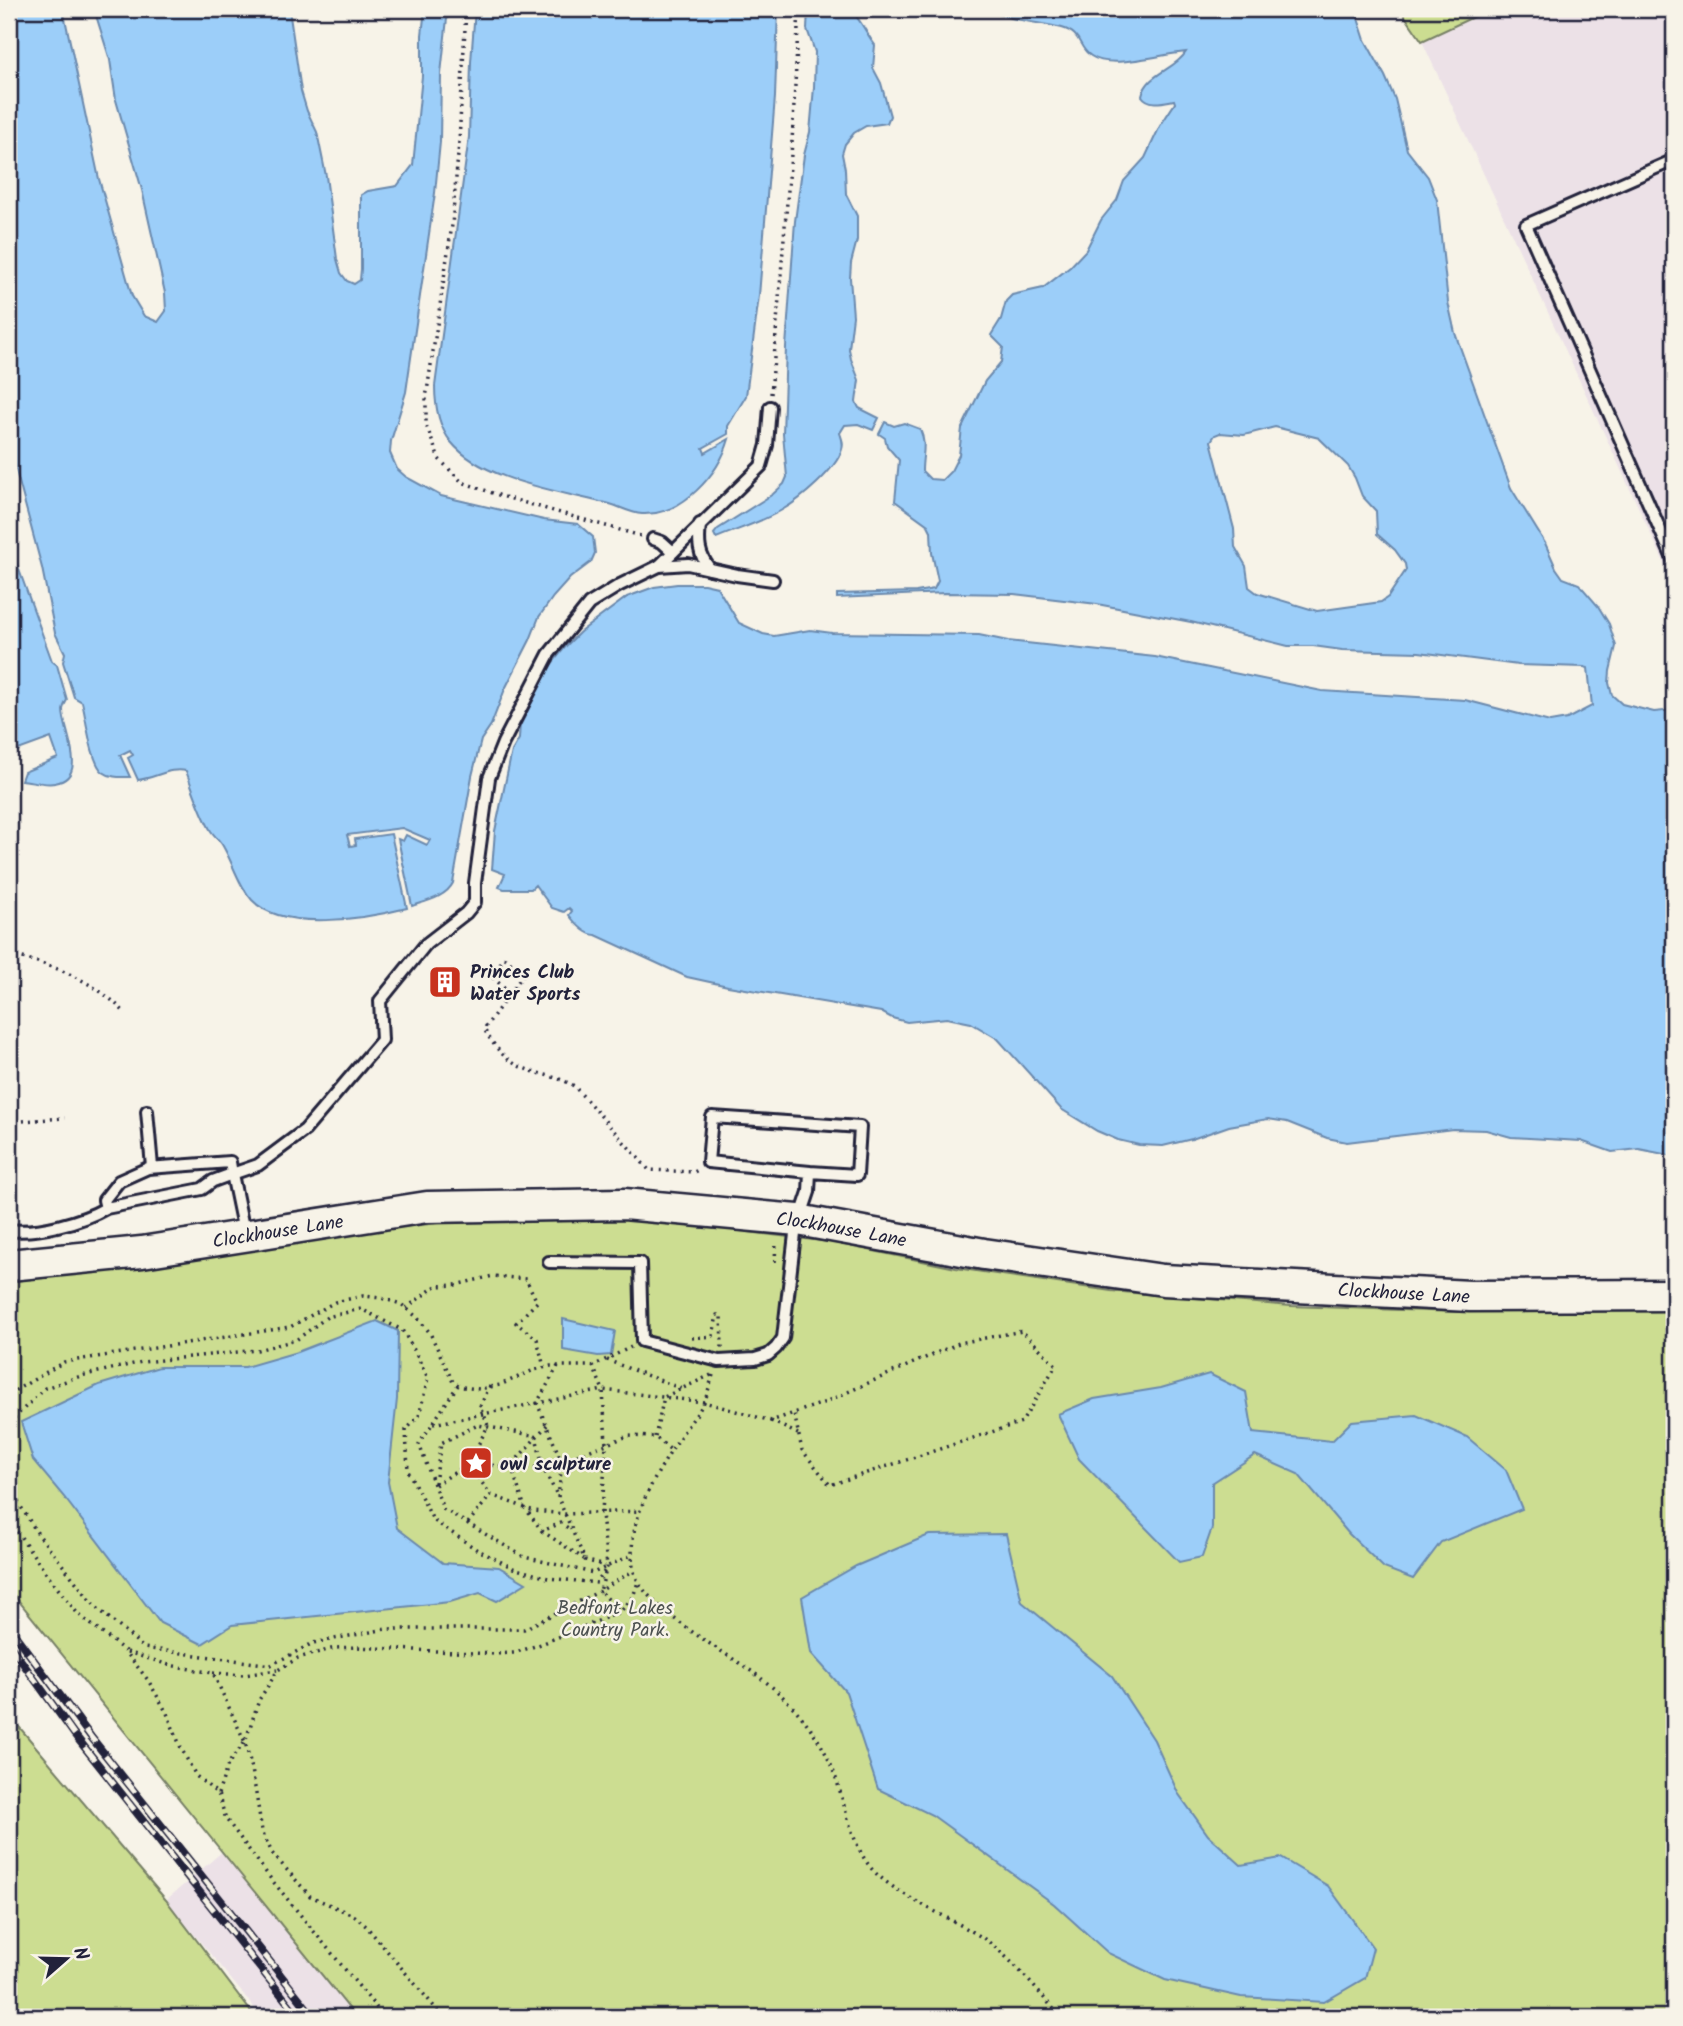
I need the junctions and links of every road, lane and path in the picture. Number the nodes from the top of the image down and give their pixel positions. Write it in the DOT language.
graph roads {
  1 [pos="466,9"];
  2 [pos="799,9"];
  3 [pos="1674,160"];
  4 [pos="770,407"];
  5 [pos="700,524"];
  6 [pos="653,539"];
  7 [pos="673,552"];
  8 [pos="1674,561"];
  9 [pos="659,566"];
  10 [pos="710,569"];
  11 [pos="773,580"];
  12 [pos="9,955"];
  13 [pos="510,993"];
  14 [pos="124,1013"];
  15 [pos="147,1111"];
  16 [pos="65,1118"];
  17 [pos="9,1122"];
  18 [pos="708,1162"];
  19 [pos="152,1167"];
  20 [pos="810,1172"];
  21 [pos="232,1174"];
  22 [pos="106,1208"];
  23 [pos="787,1226"];
  24 [pos="9,1230"];
  25 [pos="244,1235"];
  26 [pos="549,1262"];
  27 [pos="9,1265"];
  28 [pos="774,1270"];
  29 [pos="1674,1295"];
  30 [pos="406,1308"];
  31 [pos="717,1315"];
  32 [pos="642,1341"];
  33 [pos="724,1349"];
  34 [pos="607,1360"];
  35 [pos="558,1366"];
  36 [pos="593,1366"];
  37 [pos="544,1368"];
  38 [pos="458,1385"];
  39 [pos="490,1387"];
  40 [pos="682,1389"];
  41 [pos="603,1390"];
  42 [pos="9,1394"];
  43 [pos="664,1398"];
  44 [pos="704,1402"];
  45 [pos="537,1403"];
  46 [pos="484,1413"];
  47 [pos="794,1413"];
  48 [pos="771,1422"];
  49 [pos="9,1423"];
  50 [pos="433,1424"];
  51 [pos="547,1425"];
  52 [pos="488,1426"];
  53 [pos="799,1434"];
  54 [pos="536,1436"];
  55 [pos="655,1437"];
  56 [pos="606,1444"];
  57 [pos="672,1451"];
  58 [pos="562,1462"];
  59 [pos="468,1464"];
  60 [pos="511,1466"];
  61 [pos="543,1468"];
  62 [pos="9,1483"];
  63 [pos="435,1485"];
  64 [pos="491,1495"];
  65 [pos="558,1498"];
  66 [pos="525,1508"];
  67 [pos="640,1511"];
  68 [pos="602,1513"];
  69 [pos="565,1514"];
  70 [pos="9,1520"];
  71 [pos="467,1524"];
  72 [pos="542,1531"];
  73 [pos="573,1532"];
  74 [pos="633,1554"];
  75 [pos="585,1560"];
  76 [pos="607,1567"];
  77 [pos="634,1571"];
  78 [pos="638,1582"];
  79 [pos="600,1591"];
  80 [pos="620,1612"];
  81 [pos="125,1651"];
  82 [pos="278,1670"];
  83 [pos="213,1673"];
  84 [pos="245,1742"];
  85 [pos="218,1794"];
  86 [pos="384,2017"];
  87 [pos="443,2017"];
  88 [pos="1060,2017"];
  1 -- 6 [label="path"];
  2 -- 4 [label="path"];
  3 -- 8 [label="lane"];
  4 -- 5 [label="lane"];
  5 -- 7 [label="lane"];
  5 -- 10 [label="lane"];
  6 -- 7 [label="lane"];
  7 -- 9 [label="lane"];
  9 -- 10 [label="lane"];
  9 -- 21 [label="lane"];
  10 -- 11 [label="lane"];
  12 -- 14 [label="path"];
  13 -- 13 [label="path"];
  13 -- 18 [label="path"];
  15 -- 19 [label="lane"];
  16 -- 17 [label="path"];
  18 -- 20 [label="lane"];
  18 -- 20 [label="lane"];
  19 -- 21 [label="lane"];
  19 -- 22 [label="lane"];
  20 -- 23 [label="lane"];
  21 -- 22 [label="lane"];
  21 -- 25 [label="lane"];
  22 -- 24 [label="lane"];
  23 -- 25 [label="main road, Clockhouse Lane"];
  23 -- 28 [label="path"];
  23 -- 29 [label="main road, Clockhouse Lane"];
  23 -- 32 [label="lane"];
  25 -- 27 [label="main road, Clockhouse Lane"];
  26 -- 32 [label="lane"];
  30 -- 37 [label="path"];
  30 -- 38 [label="path"];
  30 -- 42 [label="path"];
  31 -- 33 [label="path"];
  32 -- 34 [label="path"];
  34 -- 36 [label="path"];
  34 -- 40 [label="path"];
  35 -- 36 [label="path"];
  35 -- 37 [label="path"];
  35 -- 45 [label="path"];
  36 -- 41 [label="path"];
  37 -- 39 [label="path"];
  38 -- 39 [label="path"];
  38 -- 50 [label="path"];
  39 -- 46 [label="path"];
  40 -- 43 [label="path"];
  40 -- 44 [label="path"];
  41 -- 43 [label="path"];
  41 -- 45 [label="path"];
  41 -- 56 [label="path"];
  43 -- 44 [label="path"];
  43 -- 55 [label="path"];
  44 -- 48 [label="path"];
  44 -- 57 [label="path"];
  45 -- 46 [label="path"];
  45 -- 51 [label="path"];
  46 -- 50 [label="path"];
  46 -- 52 [label="path"];
  47 -- 48 [label="path"];
  47 -- 53 [label="path"];
  47 -- 53 [label="path"];
  48 -- 53 [label="path"];
  49 -- 76 [label="path"];
  50 -- 63 [label="path"];
  51 -- 54 [label="path"];
  51 -- 58 [label="path"];
  52 -- 54 [label="path"];
  52 -- 59 [label="path"];
  52 -- 63 [label="path"];
  54 -- 60 [label="path"];
  54 -- 61 [label="path"];
  55 -- 56 [label="path"];
  55 -- 57 [label="path"];
  56 -- 58 [label="path"];
  56 -- 68 [label="path"];
  57 -- 67 [label="path"];
  58 -- 61 [label="path"];
  58 -- 65 [label="path"];
  59 -- 60 [label="path"];
  59 -- 63 [label="path"];
  59 -- 64 [label="path"];
  60 -- 61 [label="path"];
  60 -- 66 [label="path"];
  61 -- 65 [label="path"];
  62 -- 79 [label="path"];
  63 -- 71 [label="path"];
  64 -- 66 [label="path"];
  64 -- 71 [label="path"];
  65 -- 69 [label="path"];
  66 -- 69 [label="path"];
  66 -- 72 [label="path"];
  67 -- 68 [label="path"];
  67 -- 74 [label="path"];
  68 -- 69 [label="path"];
  68 -- 76 [label="path"];
  69 -- 73 [label="path"];
  70 -- 81 [label="path"];
  71 -- 76 [label="path"];
  72 -- 73 [label="path"];
  72 -- 75 [label="path"];
  73 -- 75 [label="path"];
  74 -- 76 [label="path"];
  74 -- 77 [label="path"];
  75 -- 76 [label="path"];
  76 -- 79 [label="path"];
  77 -- 78 [label="path"];
  77 -- 79 [label="path"];
  78 -- 80 [label="path"];
  78 -- 88 [label="path"];
  79 -- 80 [label="path"];
  80 -- 82 [label="path"];
  81 -- 83 [label="path"];
  81 -- 85 [label="path"];
  82 -- 83 [label="path"];
  82 -- 84 [label="path"];
  83 -- 84 [label="path"];
  84 -- 85 [label="path"];
  84 -- 87 [label="path"];
  85 -- 86 [label="path"];
}
